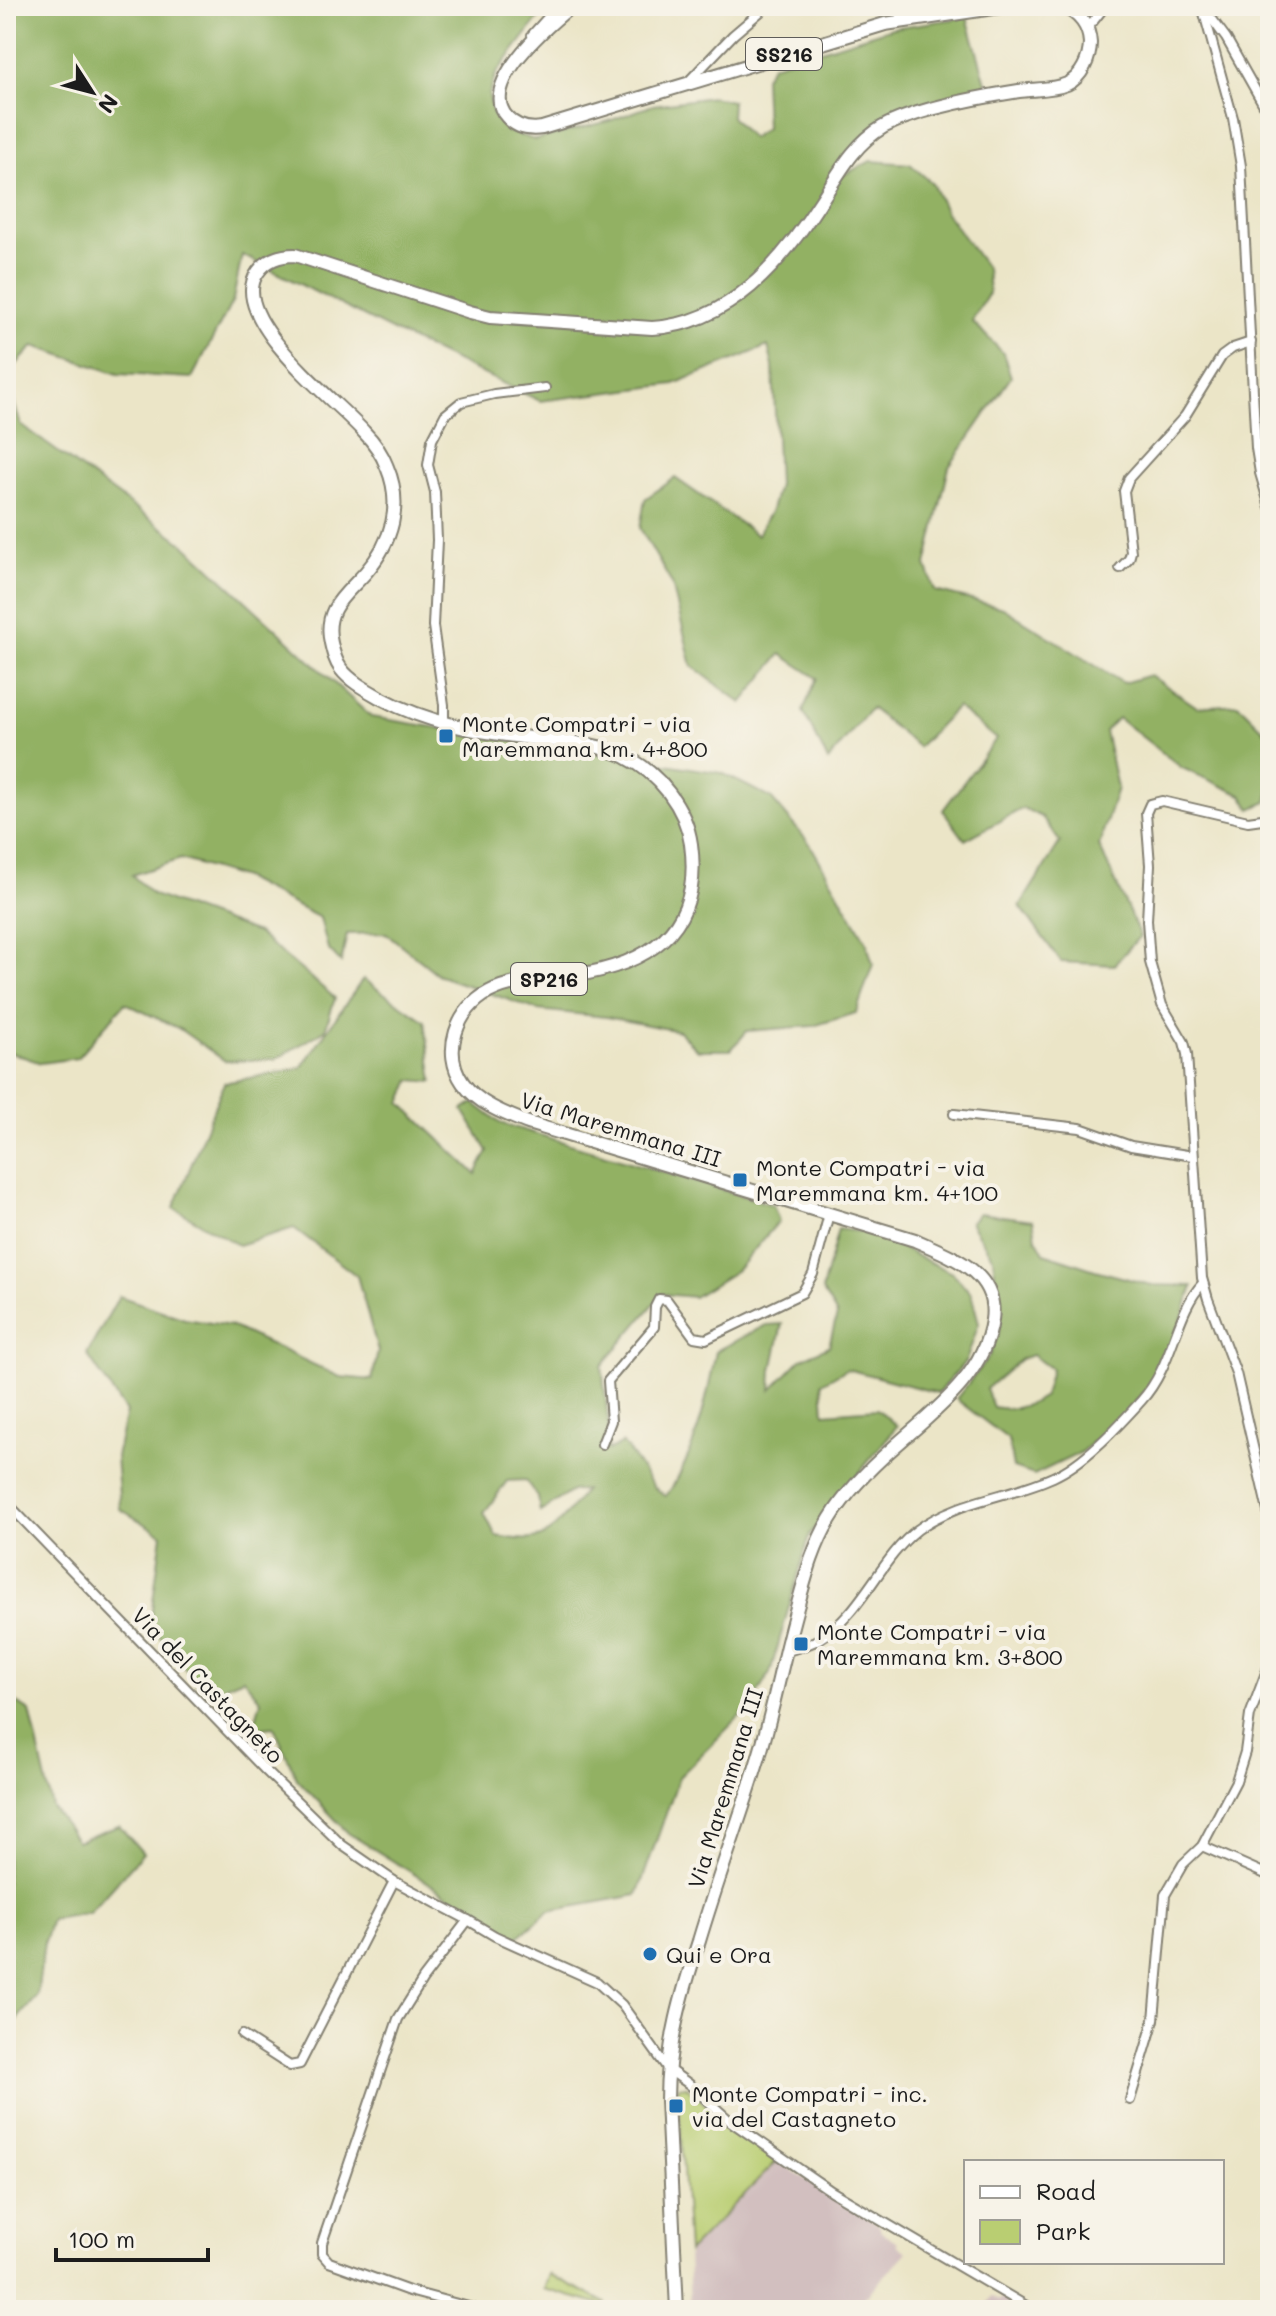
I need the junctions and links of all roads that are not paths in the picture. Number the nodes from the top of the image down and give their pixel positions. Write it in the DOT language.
graph roads {
  1 [pos="558,6"];
  2 [pos="571,6"];
  3 [pos="767,6"];
  4 [pos="929,6"];
  5 [pos="1007,6"];
  6 [pos="1062,6"];
  7 [pos="1105,6"];
  8 [pos="1202,7"];
  9 [pos="885,24"];
  10 [pos="1087,29"];
  11 [pos="517,61"];
  12 [pos="671,88"];
  13 [pos="1270,116"];
  14 [pos="1251,342"];
  15 [pos="545,388"];
  16 [pos="1270,507"];
  17 [pos="1120,568"];
  18 [pos="444,723"];
  19 [pos="1270,815"];
  20 [pos="954,1114"];
  21 [pos="1193,1156"];
  22 [pos="829,1214"];
  23 [pos="1203,1283"];
  24 [pos="602,1444"];
  25 [pos="6,1502"];
  26 [pos="1270,1520"];
  27 [pos="785,1652"];
  28 [pos="1270,1662"];
  29 [pos="1202,1846"];
  30 [pos="1270,1876"];
  31 [pos="394,1881"];
  32 [pos="468,1920"];
  33 [pos="242,2035"];
  34 [pos="668,2069"];
  35 [pos="1130,2100"];
  36 [pos="480,2310"];
  37 [pos="677,2310"];
  38 [pos="1033,2310"];
  1 -- 11 [label="street"];
  2 -- 11 [label="main road, SS216"];
  3 -- 12 [label="street"];
  4 -- 9 [label="street"];
  5 -- 9 [label="main road, SS216"];
  6 -- 10 [label="main road"];
  7 -- 10 [label="street"];
  8 -- 13 [label="street"];
  8 -- 14 [label="street"];
  9 -- 12 [label="main road, SS216"];
  10 -- 18 [label="main road, Via Maremmana III / SP216"];
  11 -- 12 [label="main road, SS216"];
  14 -- 16 [label="street"];
  14 -- 17 [label="street"];
  15 -- 18 [label="street"];
  18 -- 22 [label="main road, Via Maremmana III / SP216"];
  19 -- 21 [label="street"];
  20 -- 21 [label="street"];
  21 -- 23 [label="street"];
  22 -- 24 [label="street"];
  22 -- 27 [label="main road, Via Maremmana III / SP216"];
  23 -- 26 [label="street"];
  23 -- 27 [label="street"];
  25 -- 31 [label="street, Via del Castagneto"];
  27 -- 34 [label="main road, Via Maremmana III / SP216"];
  28 -- 29 [label="street"];
  29 -- 30 [label="street"];
  29 -- 35 [label="street"];
  31 -- 32 [label="street, Via del Castagneto"];
  31 -- 33 [label="street"];
  32 -- 34 [label="street, Via del Castagneto"];
  32 -- 36 [label="street"];
  34 -- 37 [label="main road, Via Maremmana III / SP216"];
  34 -- 38 [label="street, Via del Castagneto"];
}
